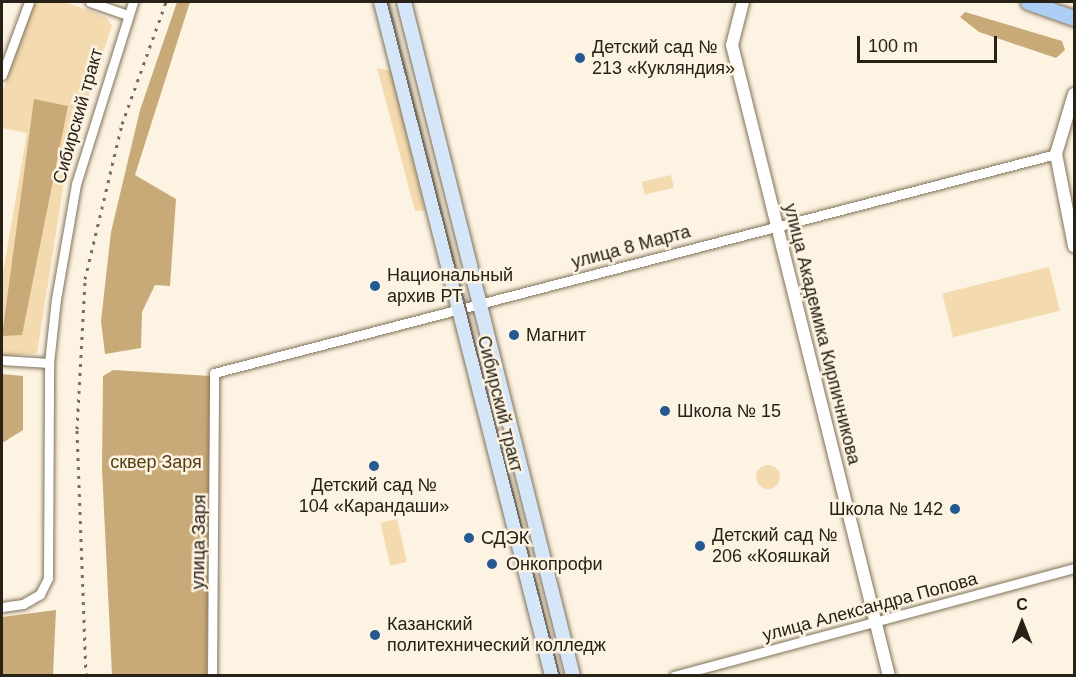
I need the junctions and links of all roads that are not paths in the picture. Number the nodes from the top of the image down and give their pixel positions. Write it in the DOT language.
graph roads {
  1 [pos="29,2"];
  2 [pos="90,2"];
  3 [pos="133,2"];
  4 [pos="381,2"];
  5 [pos="404,2"];
  6 [pos="743,2"];
  7 [pos="1028,2"];
  8 [pos="127,15"];
  9 [pos="1074,18"];
  10 [pos="2,75"];
  11 [pos="1074,94"];
  12 [pos="1056,154"];
  13 [pos="776,227"];
  14 [pos="1074,246"];
  15 [pos="482,304"];
  16 [pos="458,310"];
  17 [pos="2,360"];
  18 [pos="48,363"];
  19 [pos="214,373"];
  20 [pos="1074,568"];
  21 [pos="2,607"];
  22 [pos="874,620"];
  23 [pos="212,675"];
  24 [pos="552,675"];
  25 [pos="573,675"];
  26 [pos="674,675"];
  27 [pos="889,675"];
  1 -- 10 [label="street"];
  2 -- 8 [label="street"];
  3 -- 8 [label="street, Сибирский тракт"];
  4 -- 16 [label="main road, Сибирский тракт"];
  5 -- 15 [label="main road, Сибирский тракт"];
  6 -- 13 [label="street, улица Академика Кирпичникова"];
  7 -- 9 [label="main road"];
  8 -- 18 [label="street, Сибирский тракт"];
  11 -- 12 [label="street"];
  12 -- 13 [label="street, улица 8 Марта"];
  12 -- 14 [label="street"];
  13 -- 15 [label="street, улица 8 Марта"];
  13 -- 22 [label="street, улица Академика Кирпичникова"];
  15 -- 16 [label="street, улица 8 Марта"];
  15 -- 25 [label="main road, Сибирский тракт"];
  16 -- 19 [label="street, улица 8 Марта"];
  16 -- 24 [label="main road, Сибирский тракт"];
  17 -- 18 [label="street"];
  18 -- 21 [label="street, Сибирский тракт"];
  19 -- 23 [label="street, улица Заря"];
  20 -- 22 [label="street, улица Александра Попова"];
  22 -- 26 [label="street, улица Александра Попова"];
  22 -- 27 [label="street, улица Академика Кирпичникова"];
}
